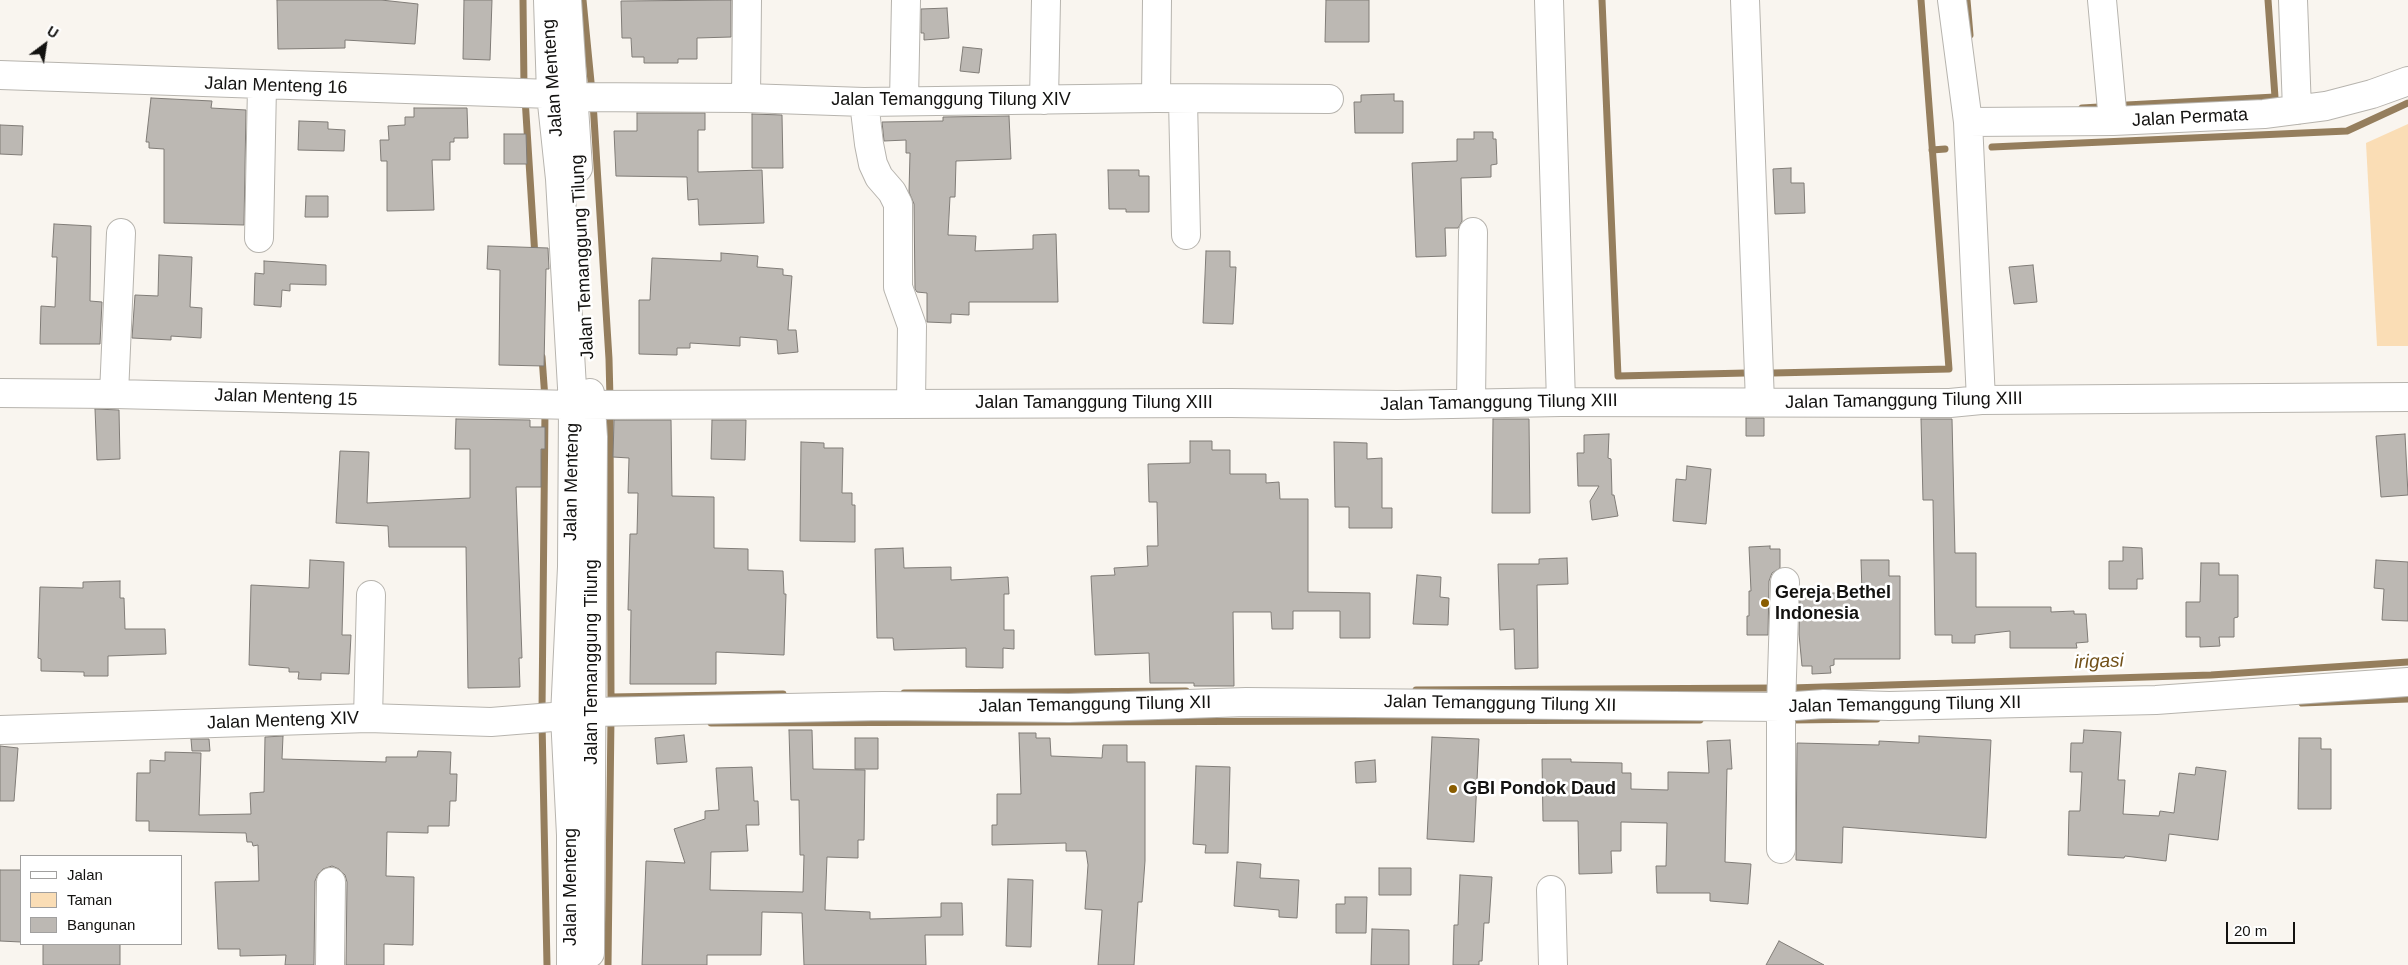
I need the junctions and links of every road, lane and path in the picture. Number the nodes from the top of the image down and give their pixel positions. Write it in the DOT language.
graph roads {
  1 [pos="548,0"];
  2 [pos="567,0"];
  3 [pos="747,0"];
  4 [pos="906,0"];
  5 [pos="1046,0"];
  6 [pos="1157,0"];
  7 [pos="1549,0"];
  8 [pos="1745,0"];
  9 [pos="1952,0"];
  10 [pos="2102,0"];
  11 [pos="2292,0"];
  12 [pos="0,74"];
  13 [pos="2408,81"];
  14 [pos="262,86"];
  15 [pos="562,96"];
  16 [pos="746,98"];
  17 [pos="1156,98"];
  18 [pos="1329,99"];
  19 [pos="1044,100"];
  20 [pos="1183,100"];
  21 [pos="904,101"];
  22 [pos="864,102"];
  23 [pos="2296,110"];
  24 [pos="2113,121"];
  25 [pos="1968,122"];
  26 [pos="1473,232"];
  27 [pos="121,233"];
  28 [pos="1186,235"];
  29 [pos="259,238"];
  30 [pos="0,394"];
  31 [pos="114,394"];
  32 [pos="2408,397"];
  33 [pos="1981,400"];
  34 [pos="1561,402"];
  35 [pos="1760,402"];
  36 [pos="911,403"];
  37 [pos="1471,404"];
  38 [pos="582,405"];
  39 [pos="1785,582"];
  40 [pos="370,594"];
  41 [pos="2408,682"];
  42 [pos="1781,708"];
  43 [pos="592,712"];
  44 [pos="565,716"];
  45 [pos="368,718"];
  46 [pos="0,730"];
  47 [pos="1781,849"];
  48 [pos="331,882"];
  49 [pos="1551,890"];
  50 [pos="330,965"];
  51 [pos="571,965"];
  52 [pos="590,965"];
  53 [pos="1553,965"];
  1 -- 15 [label="street, Jalan Menteng"];
  2 -- 15 [label="street, Jalan Temanggung Tilung"];
  3 -- 16 [label="street"];
  4 -- 21 [label="street"];
  5 -- 19 [label="street"];
  6 -- 17 [label="street"];
  7 -- 34 [label="street"];
  8 -- 35 [label="street"];
  9 -- 25 [label="street"];
  10 -- 24 [label="street"];
  11 -- 23 [label="street"];
  12 -- 14 [label="street, Jalan Menteng 16"];
  13 -- 23 [label="street, Jalan Permata"];
  14 -- 15 [label="street, Jalan Menteng 16"];
  14 -- 29 [label="street"];
  15 -- 16 [label="street, Jalan Temanggung Tilung XIV"];
  15 -- 38 [label="street, Jalan Temanggung Tilung"];
  16 -- 22 [label="street, Jalan Temanggung Tilung XIV"];
  17 -- 19 [label="street, Jalan Temanggung Tilung XIV"];
  17 -- 20 [label="street, Jalan Temanggung Tilung XIV"];
  18 -- 20 [label="street, Jalan Temanggung Tilung XIV"];
  19 -- 21 [label="street, Jalan Temanggung Tilung XIV"];
  20 -- 28 [label="street"];
  21 -- 22 [label="street, Jalan Temanggung Tilung XIV"];
  22 -- 36 [label="street"];
  23 -- 24 [label="street, Jalan Permata"];
  24 -- 25 [label="street, Jalan Permata"];
  25 -- 33 [label="street"];
  26 -- 37 [label="street"];
  27 -- 31 [label="street"];
  30 -- 31 [label="street, Jalan Menteng 15"];
  31 -- 38 [label="street, Jalan Menteng 15"];
  32 -- 33 [label="street, Jalan Tamanggung Tilung XIII"];
  33 -- 35 [label="street, Jalan Tamanggung Tilung XIII"];
  34 -- 35 [label="street, Jalan Tamanggung Tilung XIII"];
  34 -- 37 [label="street, Jalan Tamanggung Tilung XIII"];
  36 -- 37 [label="street, Jalan Tamanggung Tilung XIII"];
  36 -- 38 [label="street, Jalan Tamanggung Tilung XIII"];
  38 -- 43 [label="street, Jalan Temanggung Tilung"];
  38 -- 44 [label="street, Jalan Menteng"];
  39 -- 42 [label="street"];
  40 -- 45 [label="street"];
  41 -- 42 [label="street, Jalan Temanggung Tilung XII"];
  42 -- 43 [label="street, Jalan Temanggung Tilung XII"];
  42 -- 47 [label="street"];
  43 -- 52 [label="street, Jalan Temanggung Tilung"];
  44 -- 45 [label="street, Jalan Menteng XIV"];
  44 -- 51 [label="street, Jalan Menteng"];
  45 -- 46 [label="street, Jalan Menteng XIV"];
  48 -- 50 [label="street"];
  49 -- 53 [label="street"];
}
